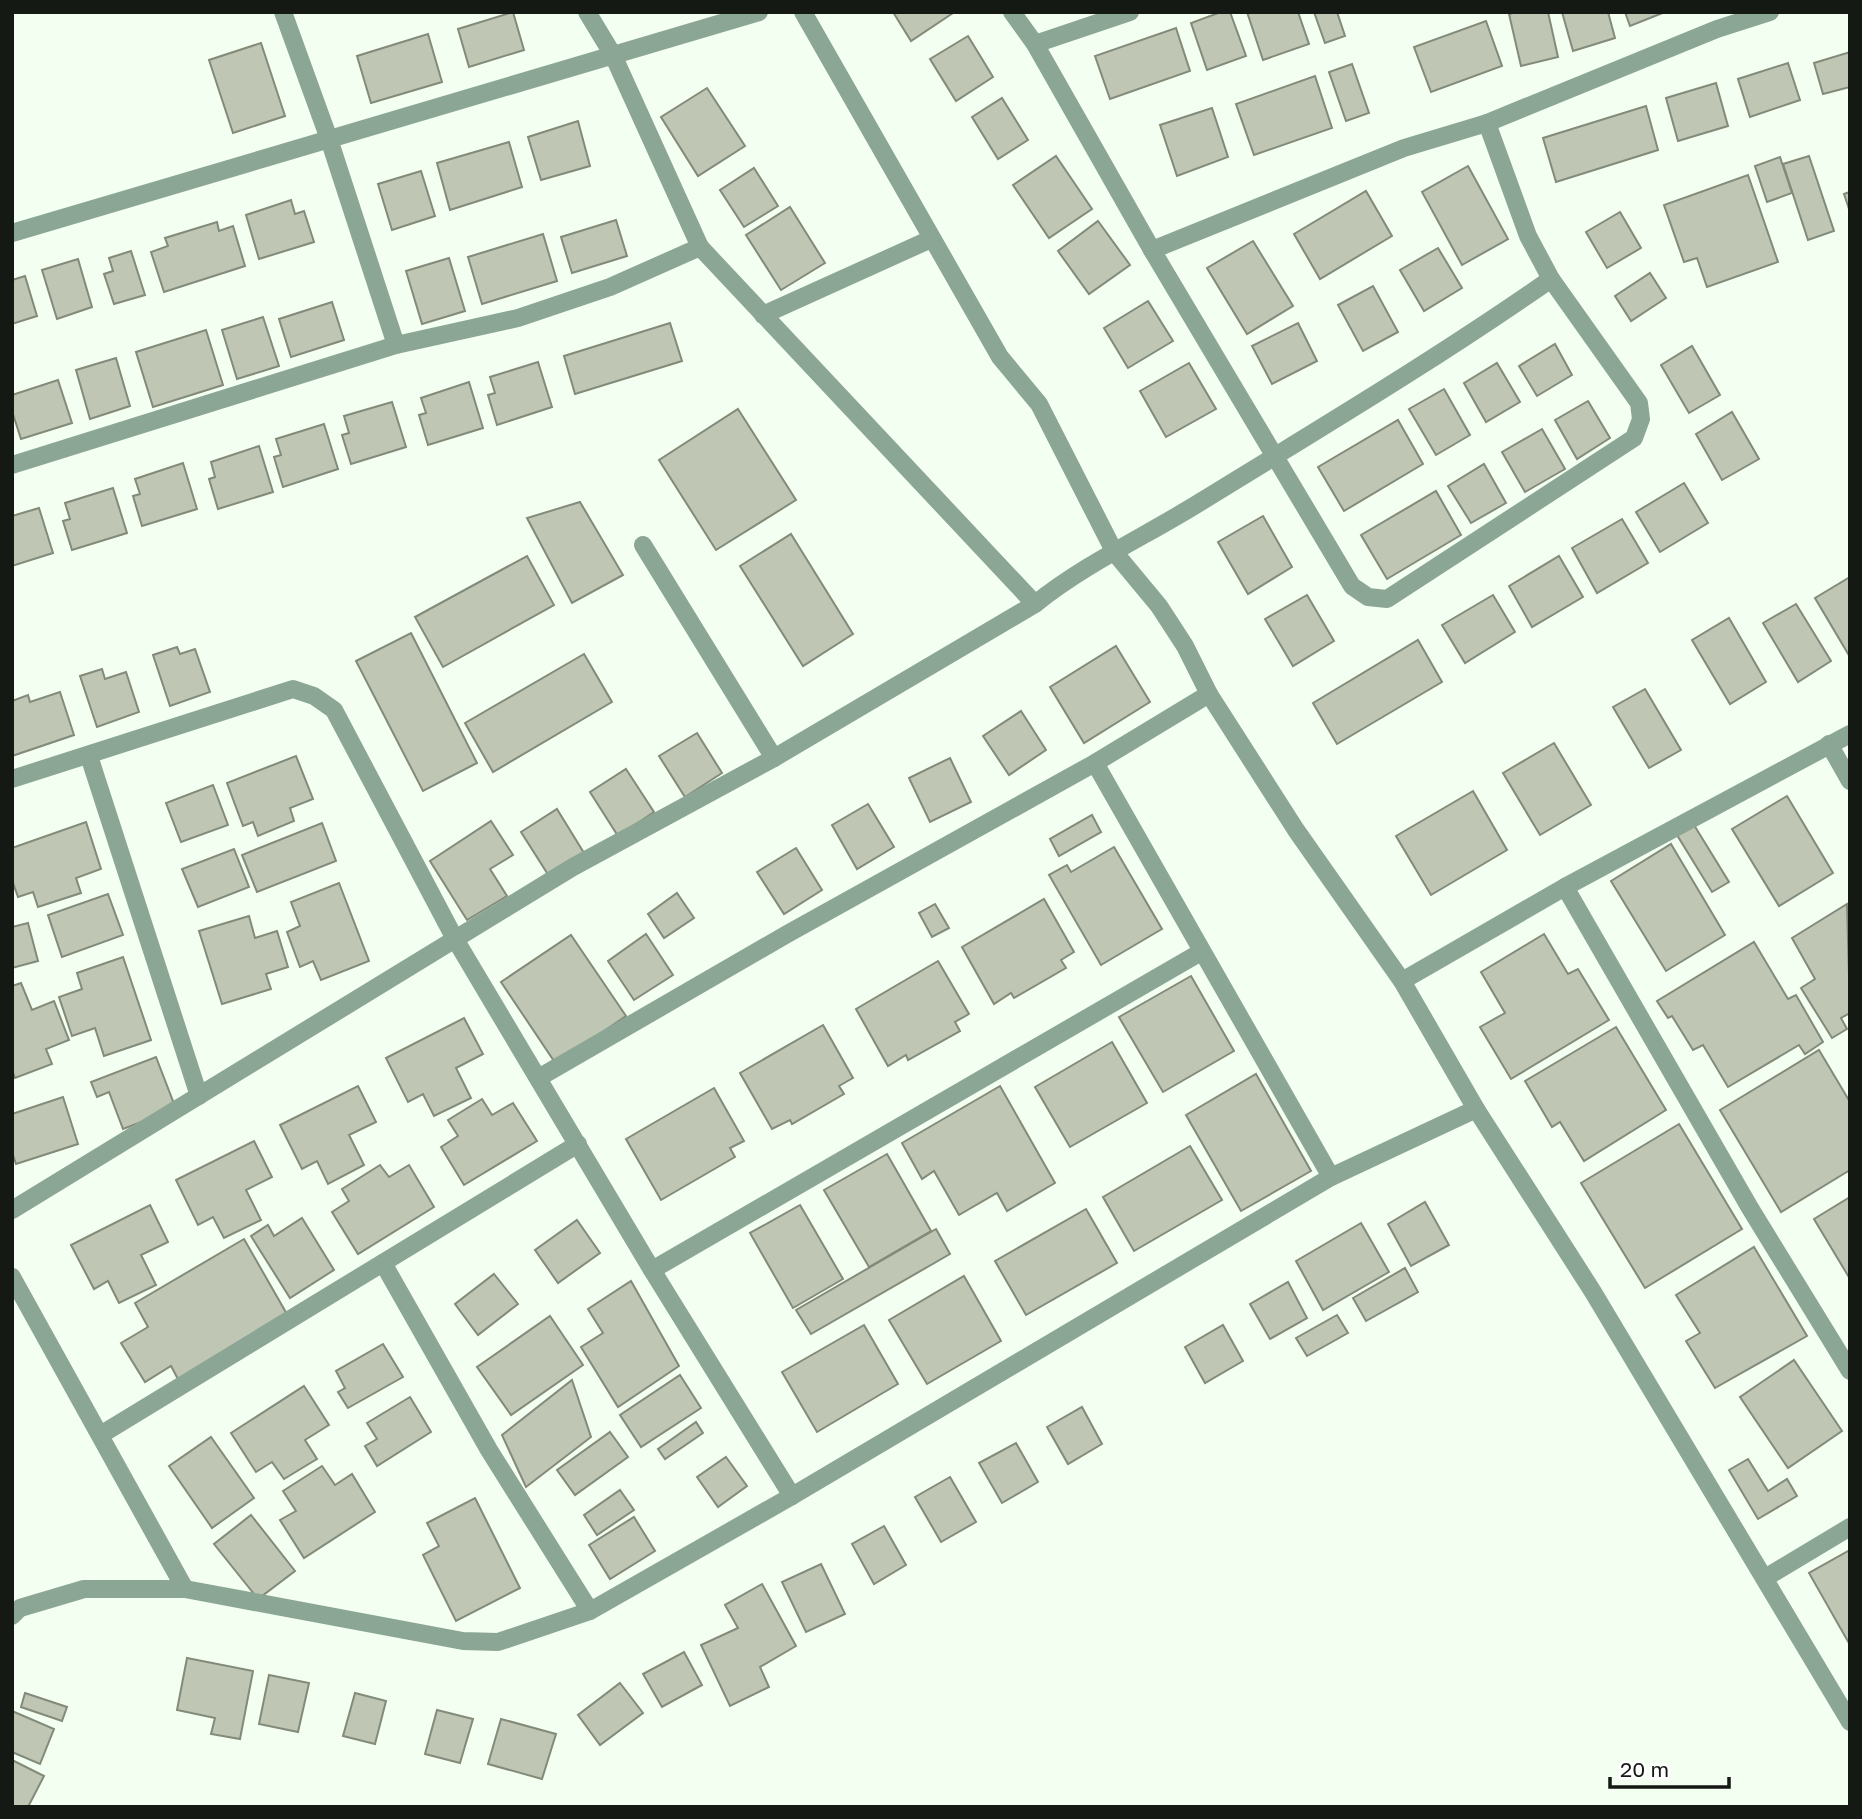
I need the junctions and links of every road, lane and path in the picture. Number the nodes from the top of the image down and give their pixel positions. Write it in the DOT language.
graph roads {
  1 [pos="283,12"];
  2 [pos="587,12"];
  3 [pos="759,12"];
  4 [pos="803,12"];
  5 [pos="1012,12"];
  6 [pos="1130,12"];
  7 [pos="1770,12"];
  8 [pos="1716,21"];
  9 [pos="1035,44"];
  10 [pos="613,55"];
  11 [pos="1487,123"];
  12 [pos="329,139"];
  13 [pos="12,233"];
  14 [pos="931,239"];
  15 [pos="700,247"];
  16 [pos="1152,250"];
  17 [pos="1551,279"];
  18 [pos="763,315"];
  19 [pos="396,345"];
  20 [pos="1274,455"];
  21 [pos="12,465"];
  22 [pos="643,545"];
  23 [pos="1115,553"];
  24 [pos="1035,604"];
  25 [pos="1209,694"];
  26 [pos="1850,734"];
  27 [pos="1829,744"];
  28 [pos="89,756"];
  29 [pos="774,758"];
  30 [pos="1095,763"];
  31 [pos="12,779"];
  32 [pos="1850,781"];
  33 [pos="1565,887"];
  34 [pos="455,939"];
  35 [pos="1201,952"];
  36 [pos="1402,981"];
  37 [pos="540,1077"];
  38 [pos="199,1096"];
  39 [pos="1476,1109"];
  40 [pos="578,1144"];
  41 [pos="1331,1177"];
  42 [pos="12,1210"];
  43 [pos="383,1263"];
  44 [pos="652,1270"];
  45 [pos="12,1277"];
  46 [pos="1850,1371"];
  47 [pos="102,1434"];
  48 [pos="792,1496"];
  49 [pos="1850,1527"];
  50 [pos="1765,1578"];
  51 [pos="185,1589"];
  52 [pos="590,1611"];
  53 [pos="12,1616"];
  54 [pos="1850,1722"];
  1 -- 12 [label="street"];
  2 -- 10 [label="street"];
  3 -- 10 [label="street"];
  4 -- 14 [label="street"];
  5 -- 9 [label="street"];
  6 -- 9 [label="street"];
  7 -- 8 [label="street"];
  8 -- 11 [label="street"];
  9 -- 16 [label="street"];
  10 -- 12 [label="street"];
  10 -- 15 [label="street"];
  11 -- 16 [label="street"];
  11 -- 17 [label="street"];
  12 -- 13 [label="street"];
  12 -- 19 [label="street"];
  14 -- 18 [label="street"];
  14 -- 23 [label="street"];
  15 -- 18 [label="street"];
  15 -- 19 [label="street"];
  16 -- 20 [label="street"];
  17 -- 20 [label="street"];
  17 -- 20 [label="street"];
  18 -- 24 [label="street"];
  19 -- 21 [label="street"];
  20 -- 23 [label="street"];
  22 -- 29 [label="street"];
  23 -- 24 [label="street"];
  23 -- 25 [label="street"];
  24 -- 29 [label="street"];
  25 -- 30 [label="street"];
  25 -- 36 [label="street"];
  26 -- 27 [label="street"];
  27 -- 32 [label="street"];
  27 -- 33 [label="street"];
  28 -- 31 [label="street"];
  28 -- 34 [label="street"];
  28 -- 38 [label="street"];
  29 -- 34 [label="street"];
  30 -- 35 [label="street"];
  30 -- 37 [label="street"];
  33 -- 36 [label="street"];
  33 -- 46 [label="street"];
  34 -- 37 [label="street"];
  34 -- 38 [label="street"];
  35 -- 41 [label="street"];
  35 -- 44 [label="street"];
  36 -- 39 [label="street"];
  37 -- 40 [label="street"];
  38 -- 42 [label="street"];
  39 -- 41 [label="street"];
  39 -- 50 [label="street"];
  40 -- 43 [label="street"];
  40 -- 44 [label="street"];
  41 -- 48 [label="street"];
  43 -- 47 [label="street"];
  43 -- 52 [label="street"];
  44 -- 48 [label="street"];
  45 -- 47 [label="street"];
  47 -- 51 [label="street"];
  48 -- 52 [label="street"];
  49 -- 50 [label="street"];
  50 -- 54 [label="street"];
  51 -- 52 [label="street"];
  51 -- 53 [label="street"];
}
